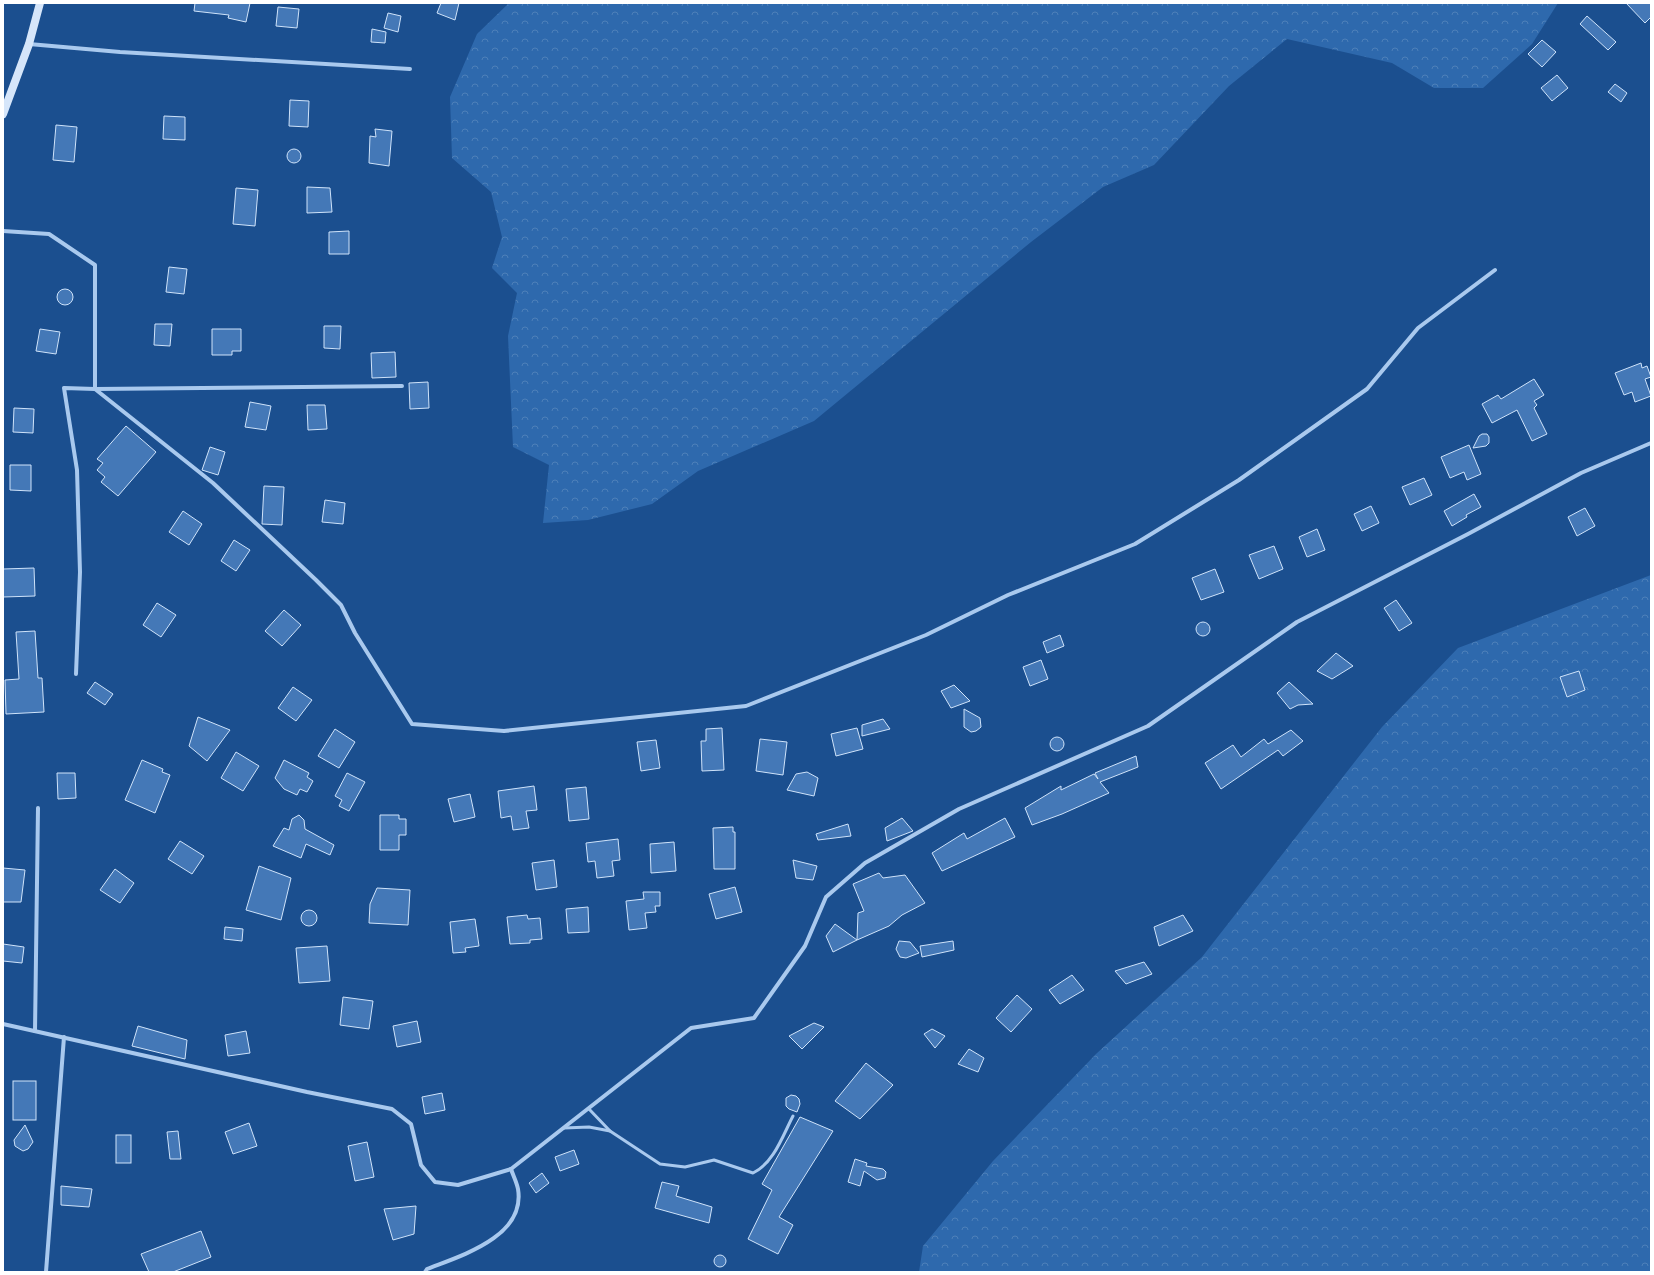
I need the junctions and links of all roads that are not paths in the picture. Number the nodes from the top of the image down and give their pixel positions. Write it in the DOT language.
graph roads {
  1 [pos="40,3"];
  2 [pos="29,44"];
  3 [pos="410,69"];
  4 [pos="3,114"];
  5 [pos="3,231"];
  6 [pos="1494,270"];
  7 [pos="402,386"];
  8 [pos="95,389"];
  9 [pos="1651,442"];
  10 [pos="76,674"];
  11 [pos="38,808"];
  12 [pos="3,1024"];
  13 [pos="35,1031"];
  14 [pos="64,1037"];
  15 [pos="589,1109"];
  16 [pos="794,1116"];
  17 [pos="564,1128"];
  18 [pos="610,1131"];
  19 [pos="511,1169"];
  20 [pos="46,1272"];
  21 [pos="424,1272"];
  1 -- 2 [label="main road"];
  2 -- 3 [label="street"];
  2 -- 4 [label="main road"];
  5 -- 8 [label="street"];
  6 -- 8 [label="street"];
  7 -- 8 [label="street"];
  8 -- 10 [label="street"];
  9 -- 15 [label="street"];
  11 -- 13 [label="street"];
  12 -- 13 [label="street"];
  13 -- 14 [label="street"];
  14 -- 19 [label="street"];
  14 -- 20 [label="street"];
  15 -- 17 [label="street"];
  15 -- 18 [label="lane"];
  16 -- 18 [label="lane"];
  17 -- 18 [label="lane"];
  17 -- 19 [label="street"];
  19 -- 21 [label="street"];
}
